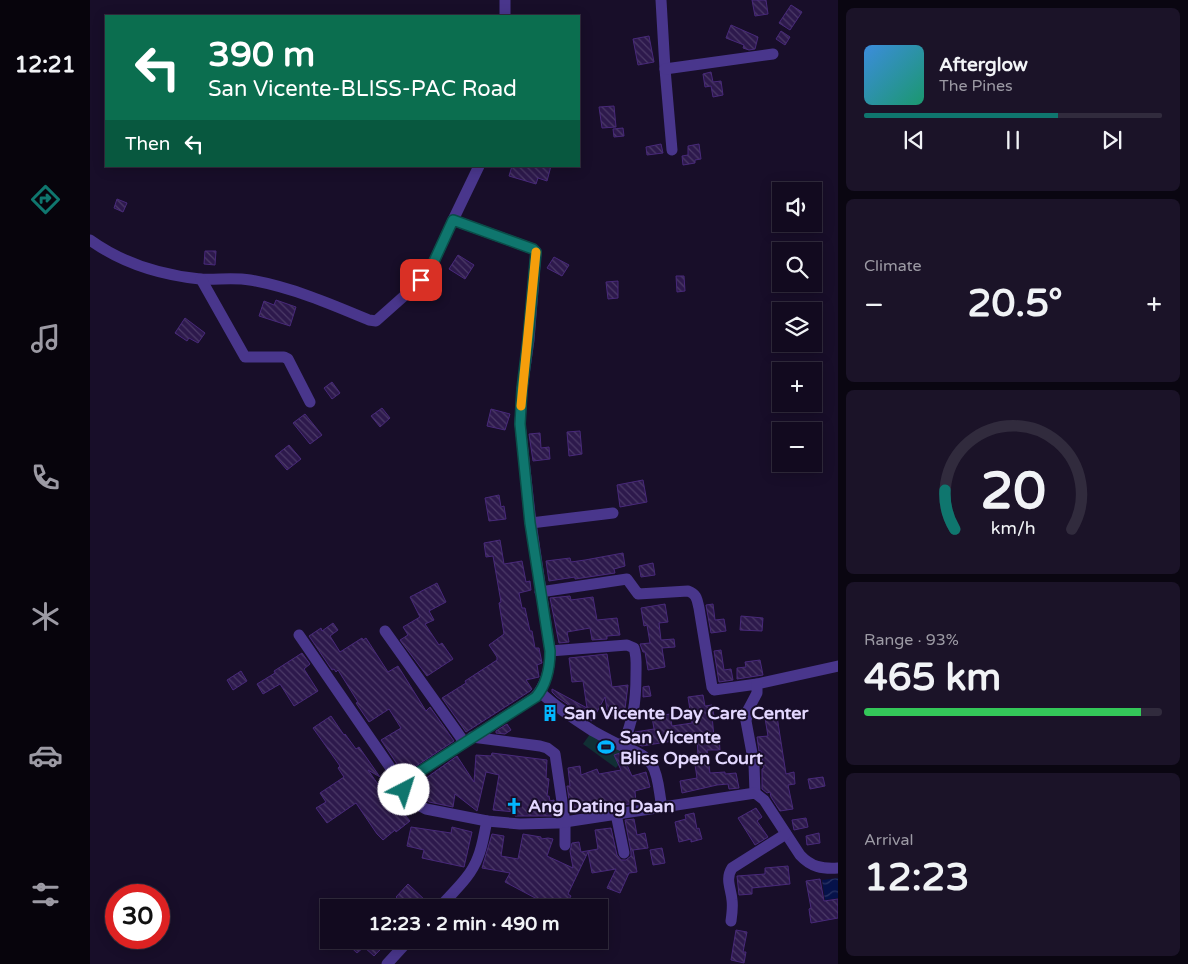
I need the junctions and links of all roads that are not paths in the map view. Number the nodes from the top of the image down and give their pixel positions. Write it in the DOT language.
graph roads {
  1 [pos="505,0"];
  2 [pos="661,0"];
  3 [pos="505,15"];
  4 [pos="773,54"];
  5 [pos="665,69"];
  6 [pos="672,150"];
  7 [pos="479,167"];
  8 [pos="453,220"];
  9 [pos="90,240"];
  10 [pos="202,279"];
  11 [pos="310,402"];
  12 [pos="613,513"];
  13 [pos="530,523"];
  14 [pos="540,592"];
  15 [pos="385,631"];
  16 [pos="299,635"];
  17 [pos="550,651"];
  18 [pos="838,666"];
  19 [pos="756,684"];
  20 [pos="540,692"];
  21 [pos="468,740"];
  22 [pos="623,746"];
  23 [pos="404,786"];
  24 [pos="755,793"];
  25 [pos="662,806"];
  26 [pos="616,814"];
  27 [pos="487,821"];
  28 [pos="565,822"];
  29 [pos="786,834"];
  30 [pos="565,845"];
  31 [pos="624,853"];
  32 [pos="838,868"];
  33 [pos="447,899"];
  34 [pos="731,921"];
  35 [pos="401,949"];
  36 [pos="387,964"];
  1 -- 3 [label="street"];
  2 -- 5 [label="street"];
  4 -- 5 [label="street"];
  5 -- 6 [label="street"];
  7 -- 8 [label="street"];
  8 -- 10 [label="street"];
  8 -- 13 [label="street"];
  9 -- 10 [label="street"];
  10 -- 11 [label="street"];
  12 -- 13 [label="street"];
  13 -- 14 [label="street"];
  14 -- 17 [label="street"];
  14 -- 19 [label="street"];
  15 -- 21 [label="street"];
  16 -- 23 [label="street"];
  17 -- 20 [label="street"];
  17 -- 22 [label="street"];
  18 -- 19 [label="street"];
  19 -- 24 [label="street"];
  20 -- 21 [label="street"];
  20 -- 22 [label="street"];
  21 -- 23 [label="street"];
  21 -- 28 [label="street"];
  22 -- 25 [label="street"];
  23 -- 27 [label="street"];
  24 -- 25 [label="street"];
  24 -- 29 [label="street"];
  25 -- 26 [label="street"];
  26 -- 28 [label="street"];
  26 -- 31 [label="street"];
  27 -- 28 [label="street"];
  27 -- 33 [label="street"];
  28 -- 30 [label="street"];
  29 -- 32 [label="street"];
  29 -- 34 [label="street"];
  35 -- 36 [label="street"];
}
